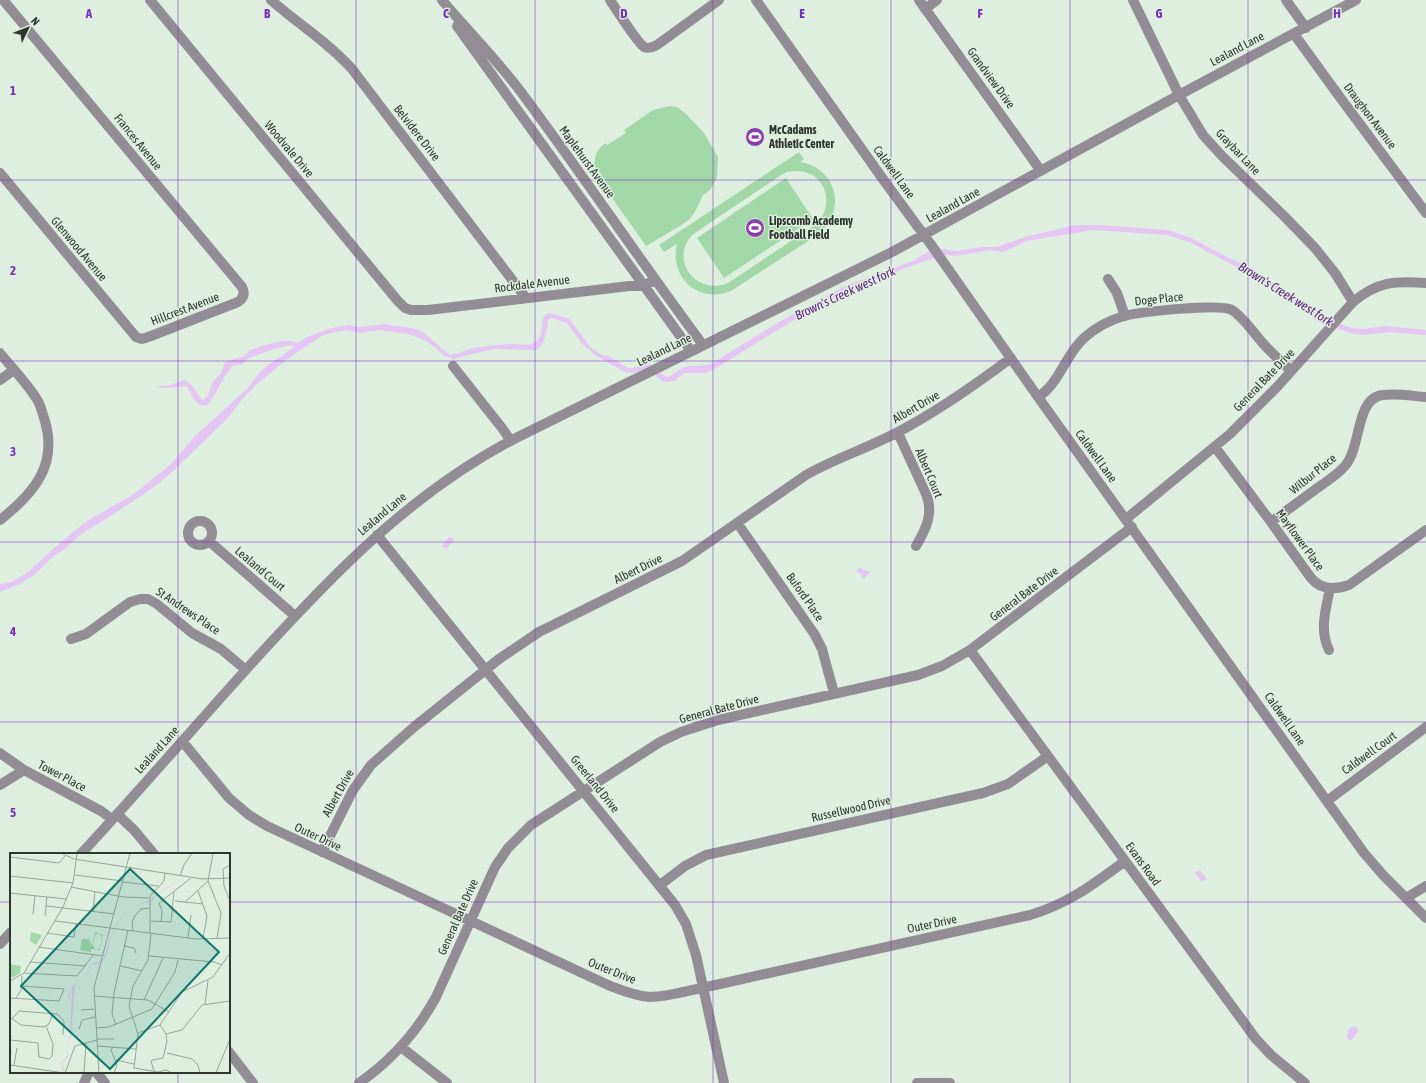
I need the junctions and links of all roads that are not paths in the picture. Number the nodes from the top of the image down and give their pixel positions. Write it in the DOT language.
graph roads {
  1 [pos="150,0"];
  2 [pos="271,0"];
  3 [pos="442,0"];
  4 [pos="610,0"];
  5 [pos="719,0"];
  6 [pos="756,0"];
  7 [pos="919,0"];
  8 [pos="937,0"];
  9 [pos="1134,0"];
  10 [pos="1286,0"];
  11 [pos="1356,0"];
  12 [pos="3,2"];
  13 [pos="925,9"];
  14 [pos="1306,28"];
  15 [pos="1294,34"];
  16 [pos="1179,95"];
  17 [pos="1041,171"];
  18 [pos="0,173"];
  19 [pos="1426,213"];
  20 [pos="924,235"];
  21 [pos="1108,279"];
  22 [pos="655,280"];
  23 [pos="1426,283"];
  24 [pos="643,286"];
  25 [pos="526,298"];
  26 [pos="238,302"];
  27 [pos="1353,302"];
  28 [pos="411,310"];
  29 [pos="1125,316"];
  30 [pos="140,339"];
  31 [pos="703,345"];
  32 [pos="691,351"];
  33 [pos="0,353"];
  34 [pos="1012,358"];
  35 [pos="452,366"];
  36 [pos="14,370"];
  37 [pos="1291,371"];
  38 [pos="0,380"];
  39 [pos="1038,397"];
  40 [pos="1426,397"];
  41 [pos="898,433"];
  42 [pos="511,441"];
  43 [pos="1215,447"];
  44 [pos="1126,519"];
  45 [pos="0,520"];
  46 [pos="1271,522"];
  47 [pos="738,524"];
  48 [pos="1132,528"];
  49 [pos="1426,530"];
  50 [pos="377,535"];
  51 [pos="209,541"];
  52 [pos="916,546"];
  53 [pos="1330,588"];
  54 [pos="295,616"];
  55 [pos="71,639"];
  56 [pos="970,650"];
  57 [pos="1329,650"];
  58 [pos="486,669"];
  59 [pos="246,670"];
  60 [pos="834,694"];
  61 [pos="1426,727"];
  62 [pos="182,741"];
  63 [pos="0,753"];
  64 [pos="1048,756"];
  65 [pos="24,770"];
  66 [pos="0,785"];
  67 [pos="584,790"];
  68 [pos="1327,801"];
  69 [pos="115,817"];
  70 [pos="322,852"];
  71 [pos="82,853"];
  72 [pos="153,853"];
  73 [pos="1125,861"];
  74 [pos="660,885"];
  75 [pos="1426,886"];
  76 [pos="1406,898"];
  77 [pos="1426,918"];
  78 [pos="470,921"];
  79 [pos="10,933"];
  80 [pos="0,944"];
  81 [pos="702,988"];
  82 [pos="401,1047"];
  83 [pos="230,1053"];
  84 [pos="89,1073"];
  85 [pos="97,1073"];
  86 [pos="84,1083"];
  87 [pos="105,1083"];
  88 [pos="253,1083"];
  89 [pos="359,1083"];
  90 [pos="447,1083"];
  91 [pos="724,1083"];
  92 [pos="917,1083"];
  93 [pos="950,1083"];
  94 [pos="1305,1083"];
  1 -- 28 [label="street, Woodvale Drive"];
  2 -- 25 [label="street, Belvidere Drive"];
  3 -- 22 [label="street, Maplehurst Avenue"];
  3 -- 24 [label="street, Maplehurst Avenue"];
  4 -- 5 [label="street"];
  6 -- 20 [label="street, Caldwell Lane"];
  7 -- 13 [label="street, Grandview Drive"];
  8 -- 13 [label="street"];
  9 -- 16 [label="street, Graybar Lane"];
  10 -- 14 [label="street"];
  11 -- 14 [label="street, Lealand Lane"];
  12 -- 26 [label="street, Frances Avenue"];
  13 -- 17 [label="street, Grandview Drive"];
  14 -- 15 [label="street, Lealand Lane"];
  15 -- 16 [label="street, Lealand Lane"];
  15 -- 19 [label="street, Draughon Avenue"];
  16 -- 17 [label="street, Lealand Lane"];
  16 -- 27 [label="street, Graybar Lane"];
  17 -- 20 [label="street, Lealand Lane"];
  18 -- 30 [label="street, Glenwood Avenue"];
  20 -- 31 [label="street, Lealand Lane"];
  20 -- 34 [label="street, Caldwell Lane"];
  21 -- 29 [label="street"];
  22 -- 24 [label="street, Rockdale Avenue"];
  22 -- 31 [label="street, Maplehurst Avenue"];
  23 -- 27 [label="street, General Bate Drive"];
  24 -- 25 [label="street, Rockdale Avenue"];
  24 -- 32 [label="street, Maplehurst Avenue"];
  25 -- 28 [label="street, Rockdale Avenue"];
  26 -- 30 [label="street, Hillcrest Avenue"];
  27 -- 37 [label="street, General Bate Drive"];
  29 -- 37 [label="street, Doge Place"];
  29 -- 39 [label="street, Doge Place"];
  31 -- 32 [label="street, Lealand Lane"];
  32 -- 42 [label="street, Lealand Lane"];
  33 -- 36 [label="street"];
  34 -- 39 [label="street, Caldwell Lane"];
  34 -- 41 [label="street, Albert Drive"];
  35 -- 42 [label="street"];
  36 -- 38 [label="street"];
  36 -- 45 [label="street"];
  37 -- 43 [label="street, General Bate Drive"];
  39 -- 44 [label="street, Caldwell Lane"];
  40 -- 46 [label="street, Wilbur Place"];
  41 -- 47 [label="street, Albert Drive"];
  41 -- 52 [label="street, Albert Court"];
  42 -- 50 [label="street, Lealand Lane"];
  43 -- 44 [label="street, General Bate Drive"];
  43 -- 46 [label="street, Mayflower Place"];
  44 -- 48 [label="street, Caldwell Lane"];
  46 -- 53 [label="street, Mayflower Place"];
  47 -- 58 [label="street, Albert Drive"];
  47 -- 60 [label="street, Buford Place"];
  48 -- 56 [label="street, General Bate Drive"];
  48 -- 68 [label="street, Caldwell Lane"];
  49 -- 53 [label="street"];
  50 -- 54 [label="street, Lealand Lane"];
  50 -- 58 [label="street, Greerland Drive"];
  51 -- 54 [label="street, Lealand Court"];
  53 -- 57 [label="street"];
  54 -- 59 [label="street, Lealand Lane"];
  55 -- 59 [label="street, St Andrews Place"];
  56 -- 60 [label="street, General Bate Drive"];
  56 -- 64 [label="street, Evans Road"];
  58 -- 67 [label="street, Greerland Drive"];
  58 -- 70 [label="street, Albert Drive"];
  59 -- 62 [label="street, Lealand Lane"];
  60 -- 67 [label="street, General Bate Drive"];
  61 -- 68 [label="street, Caldwell Court"];
  62 -- 69 [label="street, Lealand Lane"];
  62 -- 70 [label="street, Outer Drive"];
  63 -- 65 [label="street, Tower Place"];
  64 -- 73 [label="street, Evans Road"];
  64 -- 74 [label="street, Russellwood Drive"];
  65 -- 66 [label="street"];
  65 -- 69 [label="street, Tower Place"];
  67 -- 74 [label="street, Greerland Drive"];
  67 -- 78 [label="street, General Bate Drive"];
  68 -- 76 [label="street, Caldwell Lane"];
  69 -- 71 [label="street, Lealand Lane"];
  69 -- 72 [label="street, Tower Place"];
  70 -- 78 [label="street, Outer Drive"];
  73 -- 81 [label="street, Outer Drive"];
  73 -- 94 [label="street, Evans Road"];
  74 -- 81 [label="street, Greerland Drive"];
  75 -- 76 [label="street"];
  76 -- 77 [label="street, Caldwell Lane"];
  78 -- 81 [label="street, Outer Drive"];
  78 -- 82 [label="street, General Bate Drive"];
  79 -- 80 [label="street"];
  81 -- 91 [label="street, Greerland Drive"];
  82 -- 89 [label="street, General Bate Drive"];
  82 -- 90 [label="street"];
  83 -- 88 [label="street"];
  84 -- 86 [label="street"];
  85 -- 87 [label="street"];
  92 -- 93 [label="street"];
}
